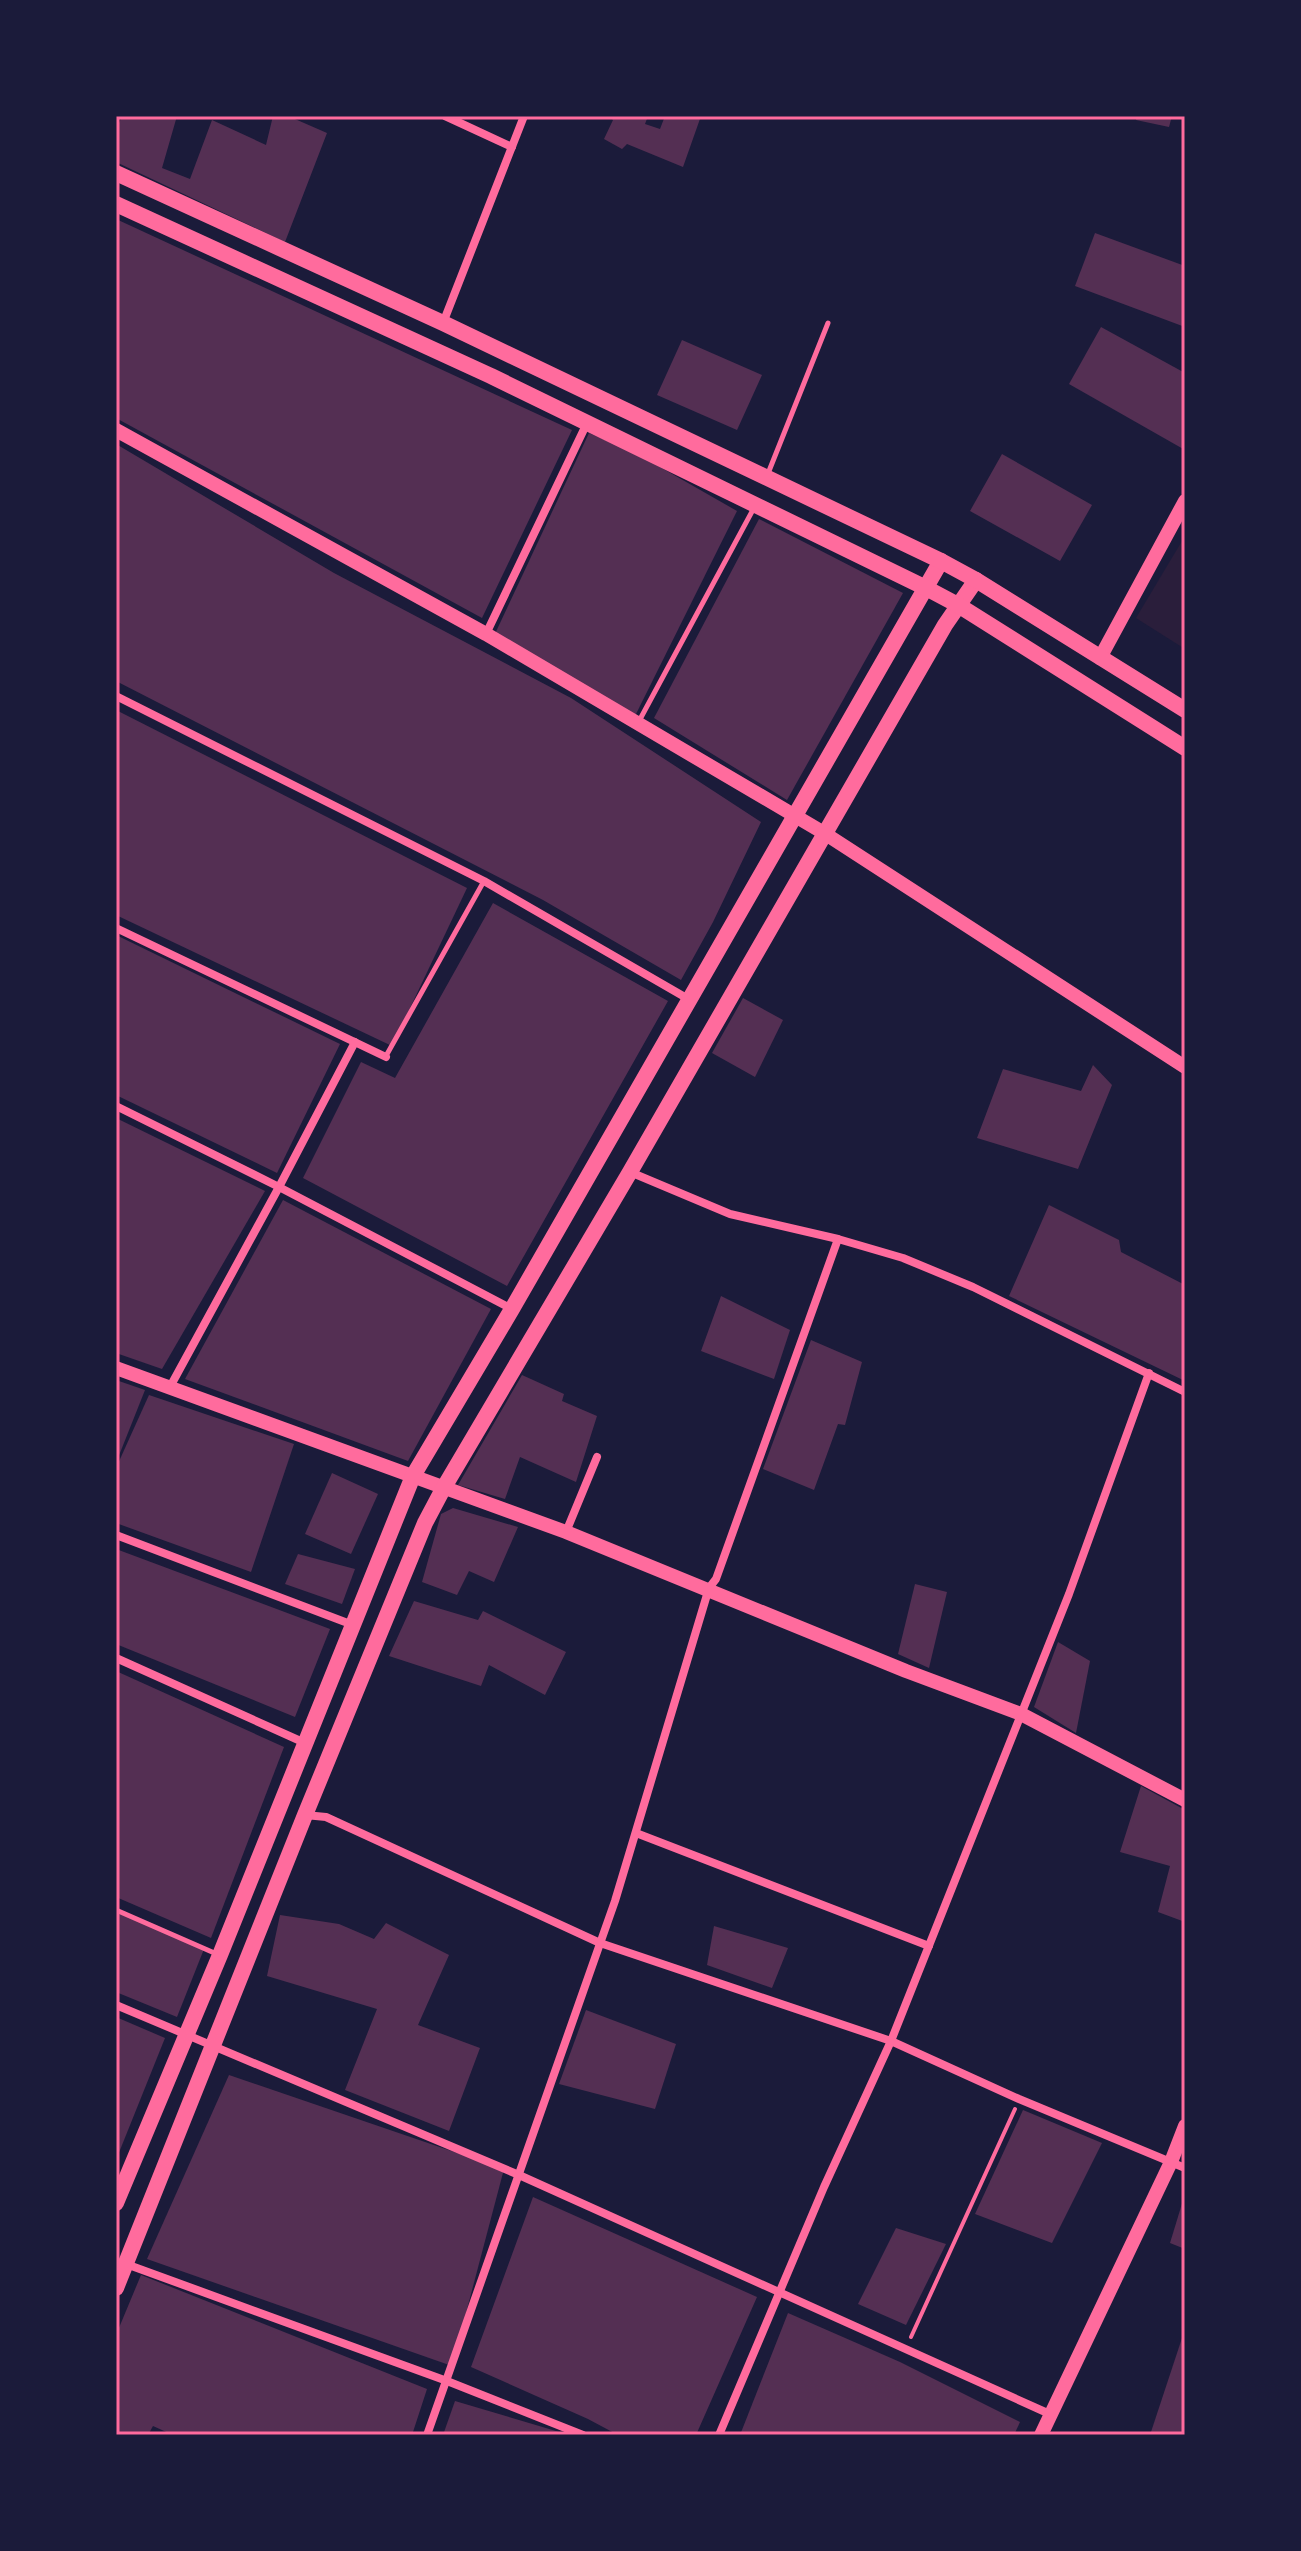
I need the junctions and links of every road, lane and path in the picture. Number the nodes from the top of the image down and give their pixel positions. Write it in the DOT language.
graph roads {
  1 [pos="445,116"];
  2 [pos="524,116"];
  3 [pos="512,147"];
  4 [pos="116,173"];
  5 [pos="116,204"];
  6 [pos="443,323"];
  7 [pos="828,323"];
  8 [pos="587,423"];
  9 [pos="116,430"];
  10 [pos="767,477"];
  11 [pos="1185,501"];
  12 [pos="756,505"];
  13 [pos="941,561"];
  14 [pos="976,580"];
  15 [pos="926,588"];
  16 [pos="958,605"];
  17 [pos="486,634"];
  18 [pos="1100,658"];
  19 [pos="116,696"];
  20 [pos="1185,710"];
  21 [pos="638,724"];
  22 [pos="1185,748"];
  23 [pos="795,818"];
  24 [pos="824,833"];
  25 [pos="484,881"];
  26 [pos="116,928"];
  27 [pos="690,1000"];
  28 [pos="355,1042"];
  29 [pos="386,1057"];
  30 [pos="1185,1067"];
  31 [pos="116,1106"];
  32 [pos="630,1172"];
  33 [pos="279,1187"];
  34 [pos="838,1239"];
  35 [pos="512,1309"];
  36 [pos="116,1368"];
  37 [pos="1149,1373"];
  38 [pos="170,1387"];
  39 [pos="1185,1392"];
  40 [pos="597,1457"];
  41 [pos="413,1476"];
  42 [pos="443,1489"];
  43 [pos="566,1532"];
  44 [pos="116,1535"];
  45 [pos="709,1588"];
  46 [pos="353,1625"];
  47 [pos="116,1658"];
  48 [pos="1021,1714"];
  49 [pos="305,1743"];
  50 [pos="1185,1800"];
  51 [pos="305,1815"];
  52 [pos="636,1833"];
  53 [pos="116,1910"];
  54 [pos="600,1943"];
  55 [pos="929,1946"];
  56 [pos="220,1955"];
  57 [pos="116,2005"];
  58 [pos="187,2035"];
  59 [pos="891,2041"];
  60 [pos="214,2046"];
  61 [pos="1019,2099"];
  62 [pos="1185,2126"];
  63 [pos="1178,2165"];
  64 [pos="519,2175"];
  65 [pos="116,2203"];
  66 [pos="126,2264"];
  67 [pos="116,2288"];
  68 [pos="779,2293"];
  69 [pos="906,2347"];
  70 [pos="447,2381"];
  71 [pos="1052,2415"];
  72 [pos="427,2435"];
  73 [pos="583,2435"];
  74 [pos="719,2435"];
  75 [pos="1041,2435"];
  1 -- 3 [label="street"];
  2 -- 3 [label="street"];
  3 -- 6 [label="street"];
  4 -- 6 [label="main road"];
  5 -- 8 [label="main road"];
  6 -- 10 [label="main road"];
  7 -- 10 [label="lane"];
  8 -- 12 [label="main road"];
  8 -- 17 [label="street"];
  9 -- 17 [label="street"];
  10 -- 13 [label="main road"];
  11 -- 18 [label="street"];
  12 -- 15 [label="main road"];
  12 -- 21 [label="lane"];
  13 -- 14 [label="main road"];
  13 -- 15 [label="main road"];
  14 -- 16 [label="main road"];
  14 -- 18 [label="main road"];
  15 -- 16 [label="main road"];
  15 -- 23 [label="main road"];
  16 -- 22 [label="main road"];
  16 -- 24 [label="main road"];
  17 -- 21 [label="street"];
  18 -- 20 [label="main road"];
  19 -- 25 [label="street"];
  21 -- 23 [label="street"];
  23 -- 24 [label="street"];
  23 -- 27 [label="main road"];
  24 -- 30 [label="street"];
  24 -- 32 [label="main road"];
  25 -- 27 [label="street"];
  25 -- 29 [label="lane"];
  26 -- 28 [label="street"];
  27 -- 35 [label="main road"];
  28 -- 29 [label="street"];
  28 -- 33 [label="street"];
  31 -- 33 [label="street"];
  32 -- 34 [label="street"];
  32 -- 42 [label="main road"];
  33 -- 35 [label="street"];
  33 -- 38 [label="street"];
  34 -- 37 [label="street"];
  34 -- 45 [label="street"];
  35 -- 41 [label="main road"];
  36 -- 38 [label="street"];
  37 -- 39 [label="street"];
  37 -- 48 [label="street"];
  38 -- 41 [label="street"];
  40 -- 43 [label="street"];
  41 -- 42 [label="street"];
  41 -- 46 [label="main road"];
  42 -- 43 [label="street"];
  42 -- 51 [label="main road"];
  43 -- 45 [label="street"];
  44 -- 46 [label="street"];
  45 -- 48 [label="street"];
  45 -- 52 [label="street"];
  46 -- 49 [label="main road"];
  47 -- 49 [label="street"];
  48 -- 50 [label="street"];
  48 -- 55 [label="street"];
  49 -- 56 [label="main road"];
  51 -- 54 [label="street"];
  51 -- 60 [label="main road"];
  52 -- 54 [label="street"];
  52 -- 55 [label="street"];
  53 -- 56 [label="lane"];
  54 -- 59 [label="street"];
  54 -- 64 [label="street"];
  55 -- 59 [label="street"];
  56 -- 58 [label="main road"];
  57 -- 58 [label="street"];
  58 -- 60 [label="street"];
  58 -- 65 [label="main road"];
  59 -- 61 [label="street"];
  59 -- 68 [label="street"];
  60 -- 64 [label="street"];
  60 -- 66 [label="main road"];
  61 -- 63 [label="street"];
  61 -- 69 [label="path"];
  62 -- 63 [label="street"];
  63 -- 71 [label="street"];
  64 -- 68 [label="street"];
  64 -- 70 [label="street"];
  66 -- 67 [label="main road"];
  66 -- 70 [label="street"];
  68 -- 69 [label="street"];
  68 -- 74 [label="street"];
  69 -- 71 [label="street"];
  70 -- 72 [label="street"];
  70 -- 73 [label="street"];
  71 -- 75 [label="street"];
}
